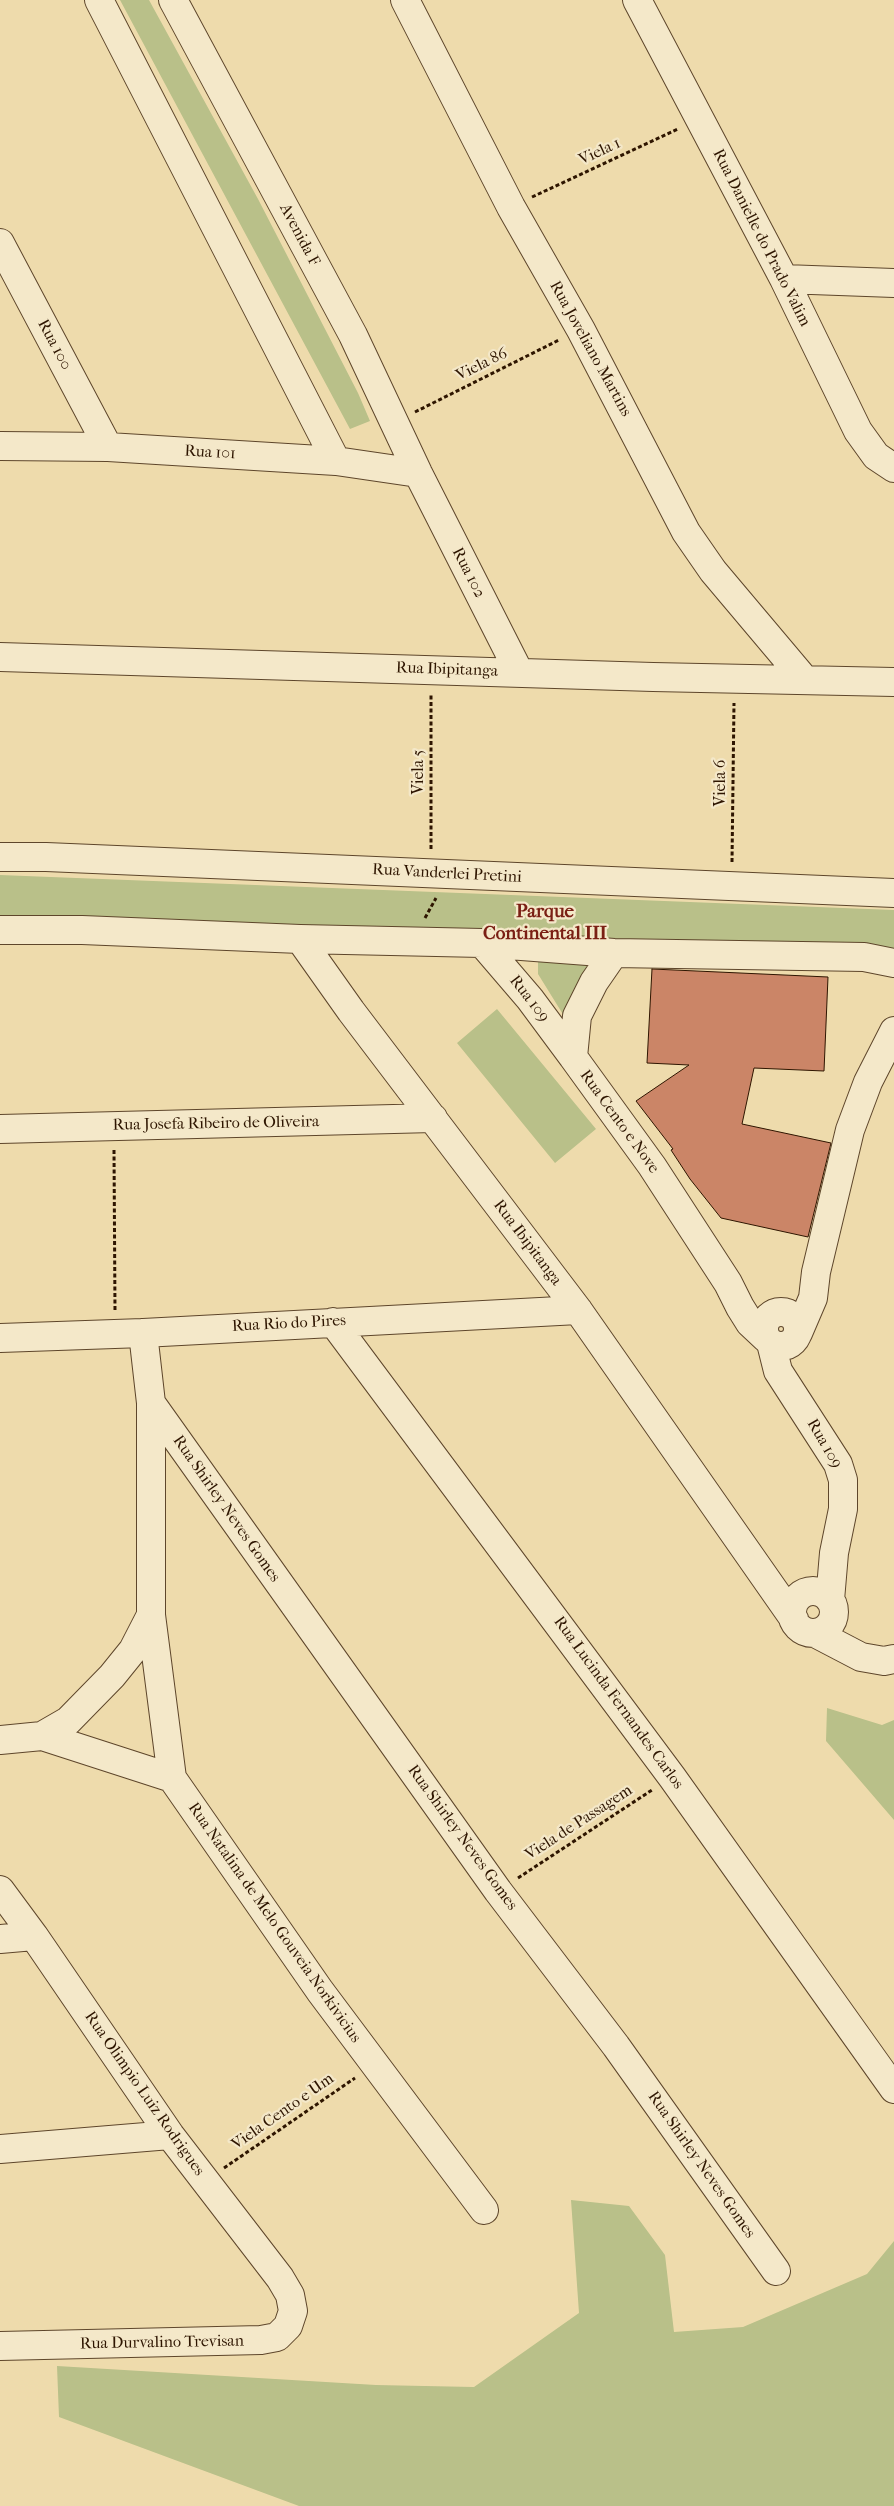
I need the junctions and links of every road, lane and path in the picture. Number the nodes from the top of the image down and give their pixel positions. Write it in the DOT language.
graph roads {
  1 [pos="99,0"];
  2 [pos="173,0"];
  3 [pos="405,0"];
  4 [pos="638,0"];
  5 [pos="700,119"];
  6 [pos="511,207"];
  7 [pos="0,243"];
  8 [pos="784,279"];
  9 [pos="894,282"];
  10 [pos="581,330"];
  11 [pos="394,422"];
  12 [pos="0,446"];
  13 [pos="108,447"];
  14 [pos="336,461"];
  15 [pos="894,468"];
  16 [pos="418,473"];
  17 [pos="0,657"];
  18 [pos="432,670"];
  19 [pos="519,672"];
  20 [pos="734,679"];
  21 [pos="804,679"];
  22 [pos="894,682"];
  23 [pos="0,857"];
  24 [pos="440,875"];
  25 [pos="732,888"];
  26 [pos="894,893"];
  27 [pos="0,930"];
  28 [pos="300,939"];
  29 [pos="408,941"];
  30 [pos="482,943"];
  31 [pos="614,953"];
  32 [pos="847,957"];
  33 [pos="894,963"];
  34 [pos="894,982"];
  35 [pos="891,1039"];
  36 [pos="572,1057"];
  37 [pos="433,1118"];
  38 [pos="114,1126"];
  39 [pos="0,1129"];
  40 [pos="578,1310"];
  41 [pos="333,1322"];
  42 [pos="779,1331"];
  43 [pos="143,1333"];
  44 [pos="115,1334"];
  45 [pos="0,1338"];
  46 [pos="151,1403"];
  47 [pos="815,1610"];
  48 [pos="151,1615"];
  49 [pos="894,1651"];
  50 [pos="894,1658"];
  51 [pos="42,1736"];
  52 [pos="0,1740"];
  53 [pos="672,1776"];
  54 [pos="172,1778"];
  55 [pos="0,1890"];
  56 [pos="498,1891"];
  57 [pos="34,1936"];
  58 [pos="0,1938"];
  59 [pos="375,2065"];
  60 [pos="894,2089"];
  61 [pos="170,2135"];
  62 [pos="0,2149"];
  63 [pos="205,2181"];
  64 [pos="484,2210"];
  65 [pos="776,2271"];
  66 [pos="290,2295"];
  67 [pos="0,2346"];
  1 -- 14 [label="street"];
  2 -- 11 [label="street, Avenida F"];
  3 -- 6 [label="street, Rua Joveliano Martins"];
  4 -- 5 [label="street, Rua Danielle do Prado Valim"];
  5 -- 6 [label="path, Viela 1"];
  5 -- 8 [label="street, Rua Danielle do Prado Valim"];
  6 -- 10 [label="street, Rua Joveliano Martins"];
  7 -- 13 [label="street, Rua 100"];
  8 -- 9 [label="street"];
  8 -- 15 [label="street, Rua Danielle do Prado Valim"];
  10 -- 11 [label="path, Viela 86"];
  10 -- 21 [label="street, Rua Joveliano Martins"];
  11 -- 16 [label="street, Avenida F"];
  12 -- 13 [label="street, Rua 101"];
  13 -- 14 [label="street, Rua 101"];
  14 -- 16 [label="street, Rua 101"];
  16 -- 19 [label="street, Rua 102"];
  17 -- 18 [label="street, Rua Ibipitanga"];
  18 -- 19 [label="street, Rua Ibipitanga"];
  18 -- 24 [label="path, Viela 5"];
  19 -- 20 [label="street, Rua Ibipitanga"];
  20 -- 21 [label="street, Rua Ibipitanga"];
  20 -- 25 [label="path, Viela 6"];
  21 -- 22 [label="street, Rua Ibipitanga"];
  23 -- 24 [label="street, Rua Vanderlei Pretini"];
  24 -- 25 [label="street, Rua Vanderlei Pretini"];
  24 -- 29 [label="path"];
  25 -- 26 [label="street, Rua Vanderlei Pretini"];
  27 -- 28 [label="street"];
  28 -- 29 [label="street"];
  28 -- 37 [label="street, Rua Ibipitanga"];
  29 -- 30 [label="street"];
  30 -- 31 [label="street"];
  30 -- 36 [label="street, Rua 109"];
  31 -- 32 [label="street"];
  31 -- 36 [label="street, Rua Cento e Nove"];
  32 -- 33 [label="street"];
  32 -- 34 [label="street"];
  35 -- 42 [label="street"];
  36 -- 42 [label="street, Rua Cento e Nove"];
  37 -- 38 [label="street, Rua Josefa Ribeiro de Oliveira"];
  37 -- 40 [label="street, Rua Ibipitanga"];
  38 -- 39 [label="street, Rua Josefa Ribeiro de Oliveira"];
  38 -- 44 [label="path"];
  40 -- 41 [label="street, Rua Rio do Pires"];
  40 -- 47 [label="street, Rua Ibipitanga"];
  41 -- 43 [label="street, Rua Rio do Pires"];
  41 -- 53 [label="street, Rua Lucinda Fernandes Carlos"];
  42 -- 47 [label="street, Rua 109"];
  43 -- 44 [label="street, Rua Rio do Pires"];
  43 -- 46 [label="street"];
  44 -- 45 [label="street, Rua Rio do Pires"];
  46 -- 48 [label="street"];
  46 -- 56 [label="street, Rua Shirley Neves Gomes"];
  47 -- 49 [label="street, Rua Ibipitanga"];
  47 -- 50 [label="street, Rua Ibipitanga"];
  48 -- 51 [label="street"];
  48 -- 54 [label="street"];
  51 -- 52 [label="street"];
  51 -- 54 [label="street"];
  53 -- 56 [label="path, Viela de Passagem"];
  53 -- 60 [label="street, Rua Lucinda Fernandes Carlos"];
  54 -- 59 [label="street, Rua Natalina de Melo Gouveia Norkivicius"];
  55 -- 57 [label="street, Rua Olimpio Luiz Rodrigues"];
  56 -- 65 [label="street, Rua Shirley Neves Gomes"];
  57 -- 58 [label="street"];
  57 -- 61 [label="street, Rua Olimpio Luiz Rodrigues"];
  59 -- 63 [label="path, Viela Cento e Um"];
  59 -- 64 [label="street, Rua Natalina de Melo Gouveia Norkivicius"];
  61 -- 62 [label="street"];
  61 -- 63 [label="street, Rua Olimpio Luiz Rodrigues"];
  63 -- 66 [label="street, Rua Olimpio Luiz Rodrigues"];
  66 -- 67 [label="street, Rua Durvalino Trevisan"];
}
